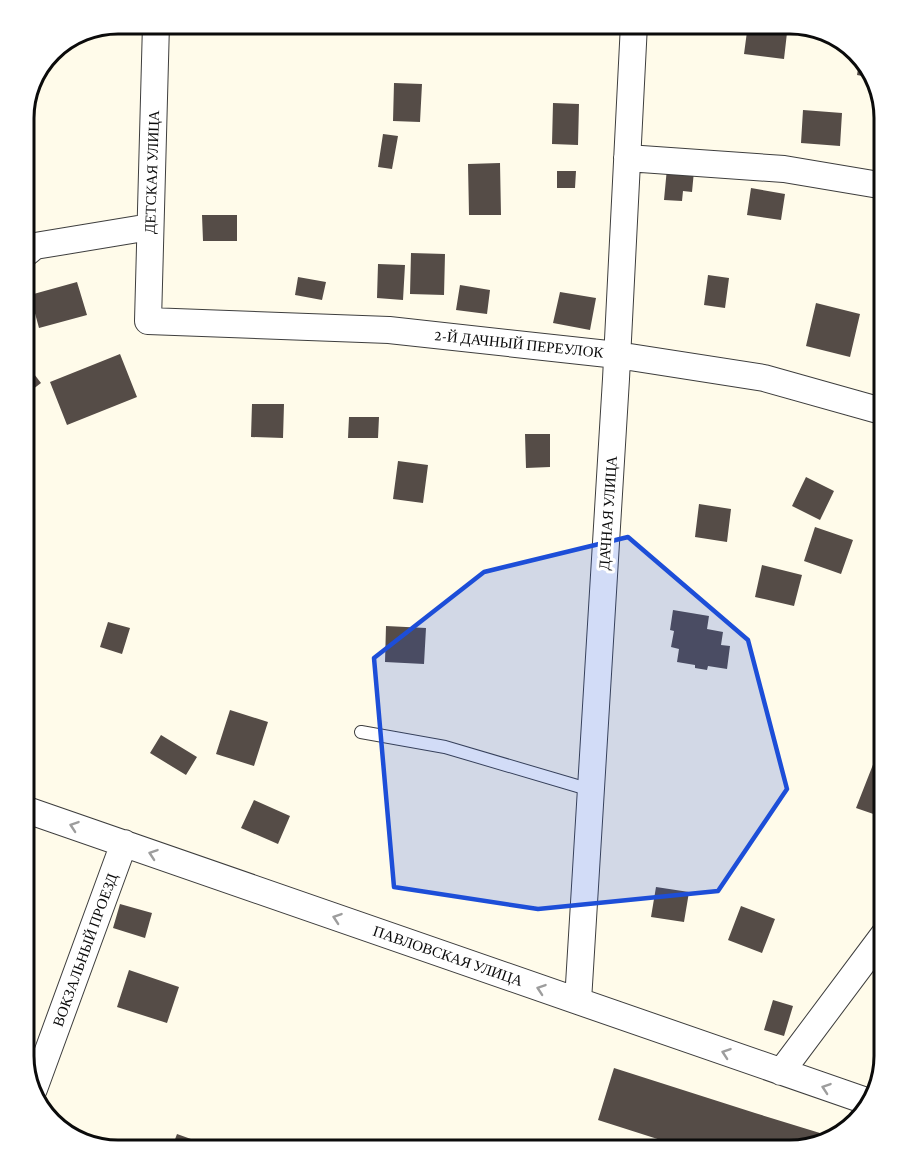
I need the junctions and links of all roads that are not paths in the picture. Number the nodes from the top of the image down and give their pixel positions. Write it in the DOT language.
graph roads {
  1 [pos="156,34"];
  2 [pos="633,35"];
  3 [pos="627,158"];
  4 [pos="874,184"];
  5 [pos="150,227"];
  6 [pos="35,246"];
  7 [pos="148,321"];
  8 [pos="617,355"];
  9 [pos="874,409"];
  10 [pos="361,732"];
  11 [pos="591,790"];
  12 [pos="35,813"];
  13 [pos="124,843"];
  14 [pos="874,948"];
  15 [pos="578,1001"];
  16 [pos="781,1072"];
  17 [pos="38,1079"];
  18 [pos="862,1099"];
  1 -- 5 [label="street, ДЕТСКАЯ УЛИЦА"];
  2 -- 3 [label="street, ДАЧНАЯ УЛИЦА"];
  3 -- 4 [label="street"];
  3 -- 8 [label="street, ДАЧНАЯ УЛИЦА"];
  5 -- 6 [label="street"];
  5 -- 7 [label="street, ДЕТСКАЯ УЛИЦА"];
  7 -- 8 [label="street, 2-Й ДАЧНЫЙ ПЕРЕУЛОК"];
  8 -- 9 [label="street, 2-Й ДАЧНЫЙ ПЕРЕУЛОК"];
  8 -- 11 [label="street, ДАЧНАЯ УЛИЦА"];
  10 -- 11 [label="lane"];
  11 -- 15 [label="street, ДАЧНАЯ УЛИЦА"];
  13 -- 12 [label="street, ПАВЛОВСКАЯ УЛИЦА, one-way"];
  15 -- 13 [label="street, ПАВЛОВСКАЯ УЛИЦА, one-way"];
  13 -- 17 [label="street, ВОКЗАЛЬНЫЙ ПРОЕЗД"];
  14 -- 16 [label="street"];
  16 -- 15 [label="street, ПАВЛОВСКАЯ УЛИЦА, one-way"];
  18 -- 16 [label="street, ПАВЛОВСКАЯ УЛИЦА, one-way"];
}
